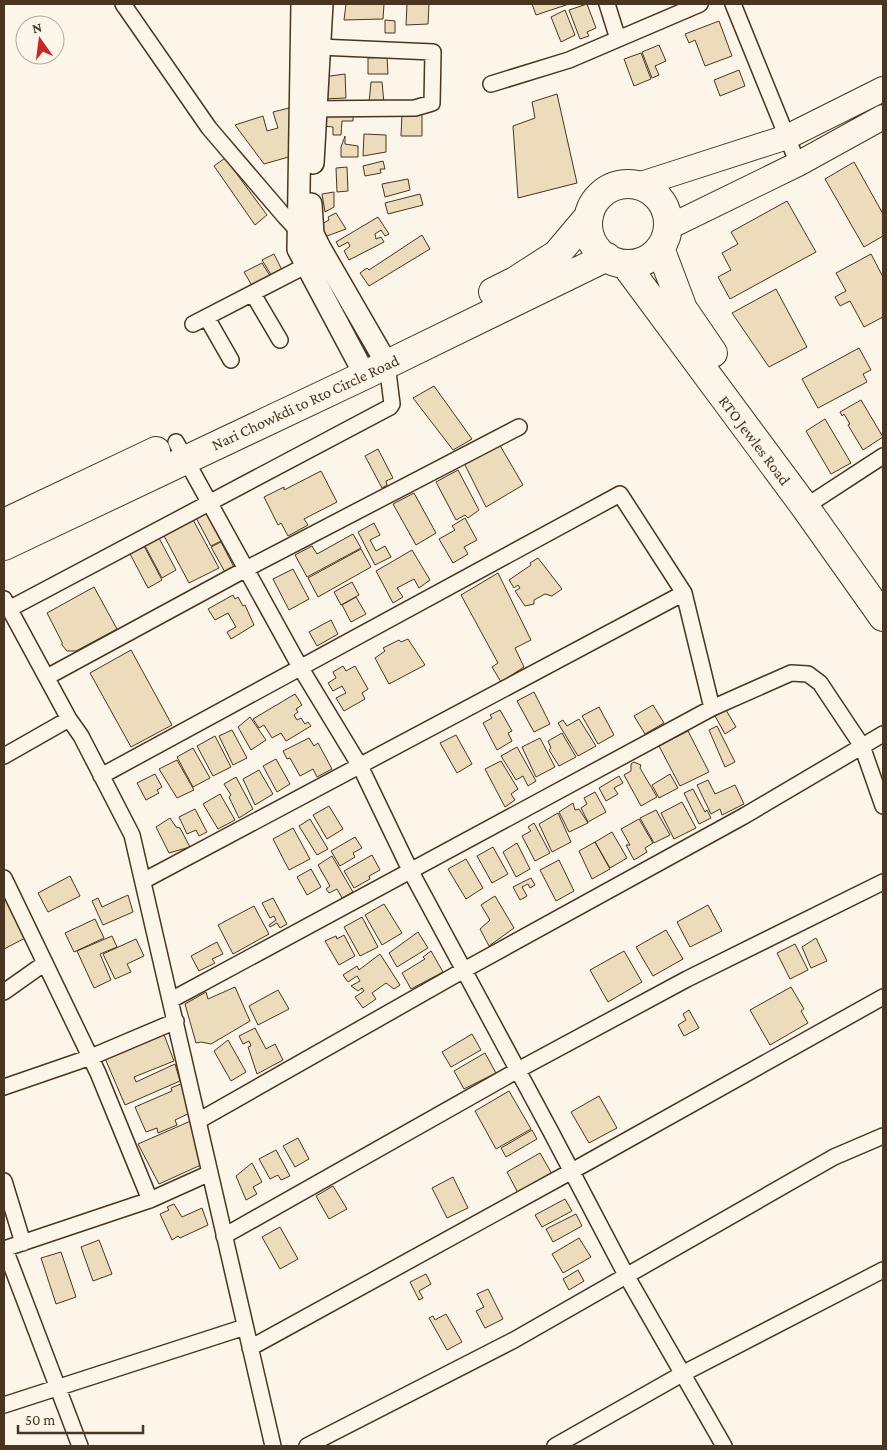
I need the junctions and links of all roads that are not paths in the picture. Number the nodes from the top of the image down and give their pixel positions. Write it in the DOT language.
graph roads {
  1 [pos="123,4"];
  2 [pos="302,4"];
  3 [pos="322,4"];
  4 [pos="607,4"];
  5 [pos="700,4"];
  6 [pos="733,4"];
  7 [pos="618,39"];
  8 [pos="319,47"];
  9 [pos="491,84"];
  10 [pos="883,89"];
  11 [pos="308,109"];
  12 [pos="883,117"];
  13 [pos="787,137"];
  14 [pos="798,164"];
  15 [pos="638,185"];
  16 [pos="589,216"];
  17 [pos="306,233"];
  18 [pos="664,238"];
  19 [pos="616,260"];
  20 [pos="307,265"];
  21 [pos="519,289"];
  22 [pos="252,294"];
  23 [pos="280,340"];
  24 [pos="231,360"];
  25 [pos="376,367"];
  26 [pos="519,427"];
  27 [pos="181,450"];
  28 [pos="883,457"];
  29 [pos="814,501"];
  30 [pos="211,504"];
  31 [pos="4,523"];
  32 [pos="4,546"];
  33 [pos="246,569"];
  34 [pos="684,593"];
  35 [pos="883,599"];
  36 [pos="6,604"];
  37 [pos="883,617"];
  38 [pos="300,667"];
  39 [pos="47,677"];
  40 [pos="712,708"];
  41 [pos="69,719"];
  42 [pos="883,734"];
  43 [pos="862,746"];
  44 [pos="4,756"];
  45 [pos="360,766"];
  46 [pos="101,776"];
  47 [pos="883,806"];
  48 [pos="410,870"];
  49 [pos="4,878"];
  50 [pos="143,881"];
  51 [pos="883,882"];
  52 [pos="45,964"];
  53 [pos="464,970"];
  54 [pos="4,992"];
  55 [pos="883,997"];
  56 [pos="171,1000"];
  57 [pos="176,1021"];
  58 [pos="90,1057"];
  59 [pos="518,1070"];
  60 [pos="4,1087"];
  61 [pos="198,1121"];
  62 [pos="883,1136"];
  63 [pos="572,1171"];
  64 [pos="210,1173"];
  65 [pos="4,1181"];
  66 [pos="150,1200"];
  67 [pos="224,1236"];
  68 [pos="22,1243"];
  69 [pos="4,1249"];
  70 [pos="883,1270"];
  71 [pos="626,1275"];
  72 [pos="245,1327"];
  73 [pos="250,1348"];
  74 [pos="682,1374"];
  75 [pos="56,1388"];
  76 [pos="4,1405"];
  77 [pos="80,1446"];
  78 [pos="273,1446"];
  79 [pos="307,1446"];
  80 [pos="555,1446"];
  81 [pos="724,1446"];
  1 -- 17 [label="street"];
  2 -- 11 [label="street"];
  3 -- 8 [label="street"];
  4 -- 7 [label="street"];
  5 -- 7 [label="street"];
  6 -- 13 [label="street"];
  7 -- 9 [label="street"];
  8 -- 11 [label="street"];
  8 -- 11 [label="street"];
  10 -- 13 [label="main road"];
  11 -- 17 [label="street"];
  12 -- 14 [label="main road"];
  13 -- 14 [label="street"];
  13 -- 15 [label="main road"];
  14 -- 18 [label="main road"];
  15 -- 16 [label="highway"];
  15 -- 18 [label="highway"];
  16 -- 19 [label="highway"];
  16 -- 21 [label="highway"];
  17 -- 20 [label="street"];
  17 -- 25 [label="street"];
  18 -- 19 [label="highway"];
  18 -- 29 [label="highway, RTO Jewles Road"];
  19 -- 21 [label="highway, Nari Chowkdi to Rto Circle Road"];
  19 -- 37 [label="highway, RTO Jewles Road"];
  20 -- 22 [label="street"];
  20 -- 25 [label="street"];
  21 -- 25 [label="highway, Nari Chowkdi to Rto Circle Road"];
  22 -- 23 [label="street"];
  22 -- 24 [label="street"];
  25 -- 27 [label="highway, Nari Chowkdi to Rto Circle Road"];
  25 -- 30 [label="street"];
  26 -- 33 [label="street"];
  27 -- 30 [label="street"];
  27 -- 31 [label="highway"];
  27 -- 32 [label="highway, Nari Chowkdi to Rto Circle Road"];
  28 -- 29 [label="street"];
  29 -- 35 [label="highway, RTO Jewles Road"];
  30 -- 33 [label="street"];
  30 -- 36 [label="street"];
  33 -- 38 [label="street"];
  33 -- 39 [label="street"];
  34 -- 38 [label="street"];
  34 -- 40 [label="street"];
  34 -- 45 [label="street"];
  36 -- 39 [label="street"];
  38 -- 45 [label="street"];
  38 -- 46 [label="street"];
  39 -- 41 [label="street"];
  40 -- 43 [label="street"];
  40 -- 48 [label="street"];
  41 -- 44 [label="street"];
  41 -- 46 [label="street"];
  42 -- 43 [label="street"];
  43 -- 47 [label="street"];
  43 -- 53 [label="street"];
  45 -- 48 [label="street"];
  45 -- 50 [label="street"];
  46 -- 50 [label="street"];
  48 -- 53 [label="street"];
  48 -- 56 [label="street"];
  49 -- 52 [label="street"];
  50 -- 56 [label="street"];
  51 -- 59 [label="street"];
  52 -- 54 [label="street"];
  52 -- 58 [label="street"];
  53 -- 59 [label="street"];
  53 -- 61 [label="street"];
  55 -- 63 [label="street"];
  56 -- 57 [label="street"];
  57 -- 58 [label="street"];
  57 -- 61 [label="street"];
  58 -- 60 [label="street"];
  58 -- 66 [label="street"];
  59 -- 63 [label="street"];
  59 -- 67 [label="street"];
  61 -- 64 [label="street"];
  62 -- 71 [label="street"];
  63 -- 71 [label="street"];
  63 -- 73 [label="street"];
  64 -- 66 [label="street"];
  64 -- 67 [label="street"];
  65 -- 68 [label="street"];
  66 -- 68 [label="street"];
  67 -- 72 [label="street"];
  68 -- 69 [label="street"];
  69 -- 75 [label="street"];
  70 -- 74 [label="street"];
  71 -- 74 [label="street"];
  71 -- 79 [label="street"];
  72 -- 73 [label="street"];
  72 -- 75 [label="street"];
  73 -- 78 [label="street"];
  74 -- 80 [label="street"];
  74 -- 81 [label="street"];
  75 -- 76 [label="street"];
  75 -- 77 [label="street"];
}
